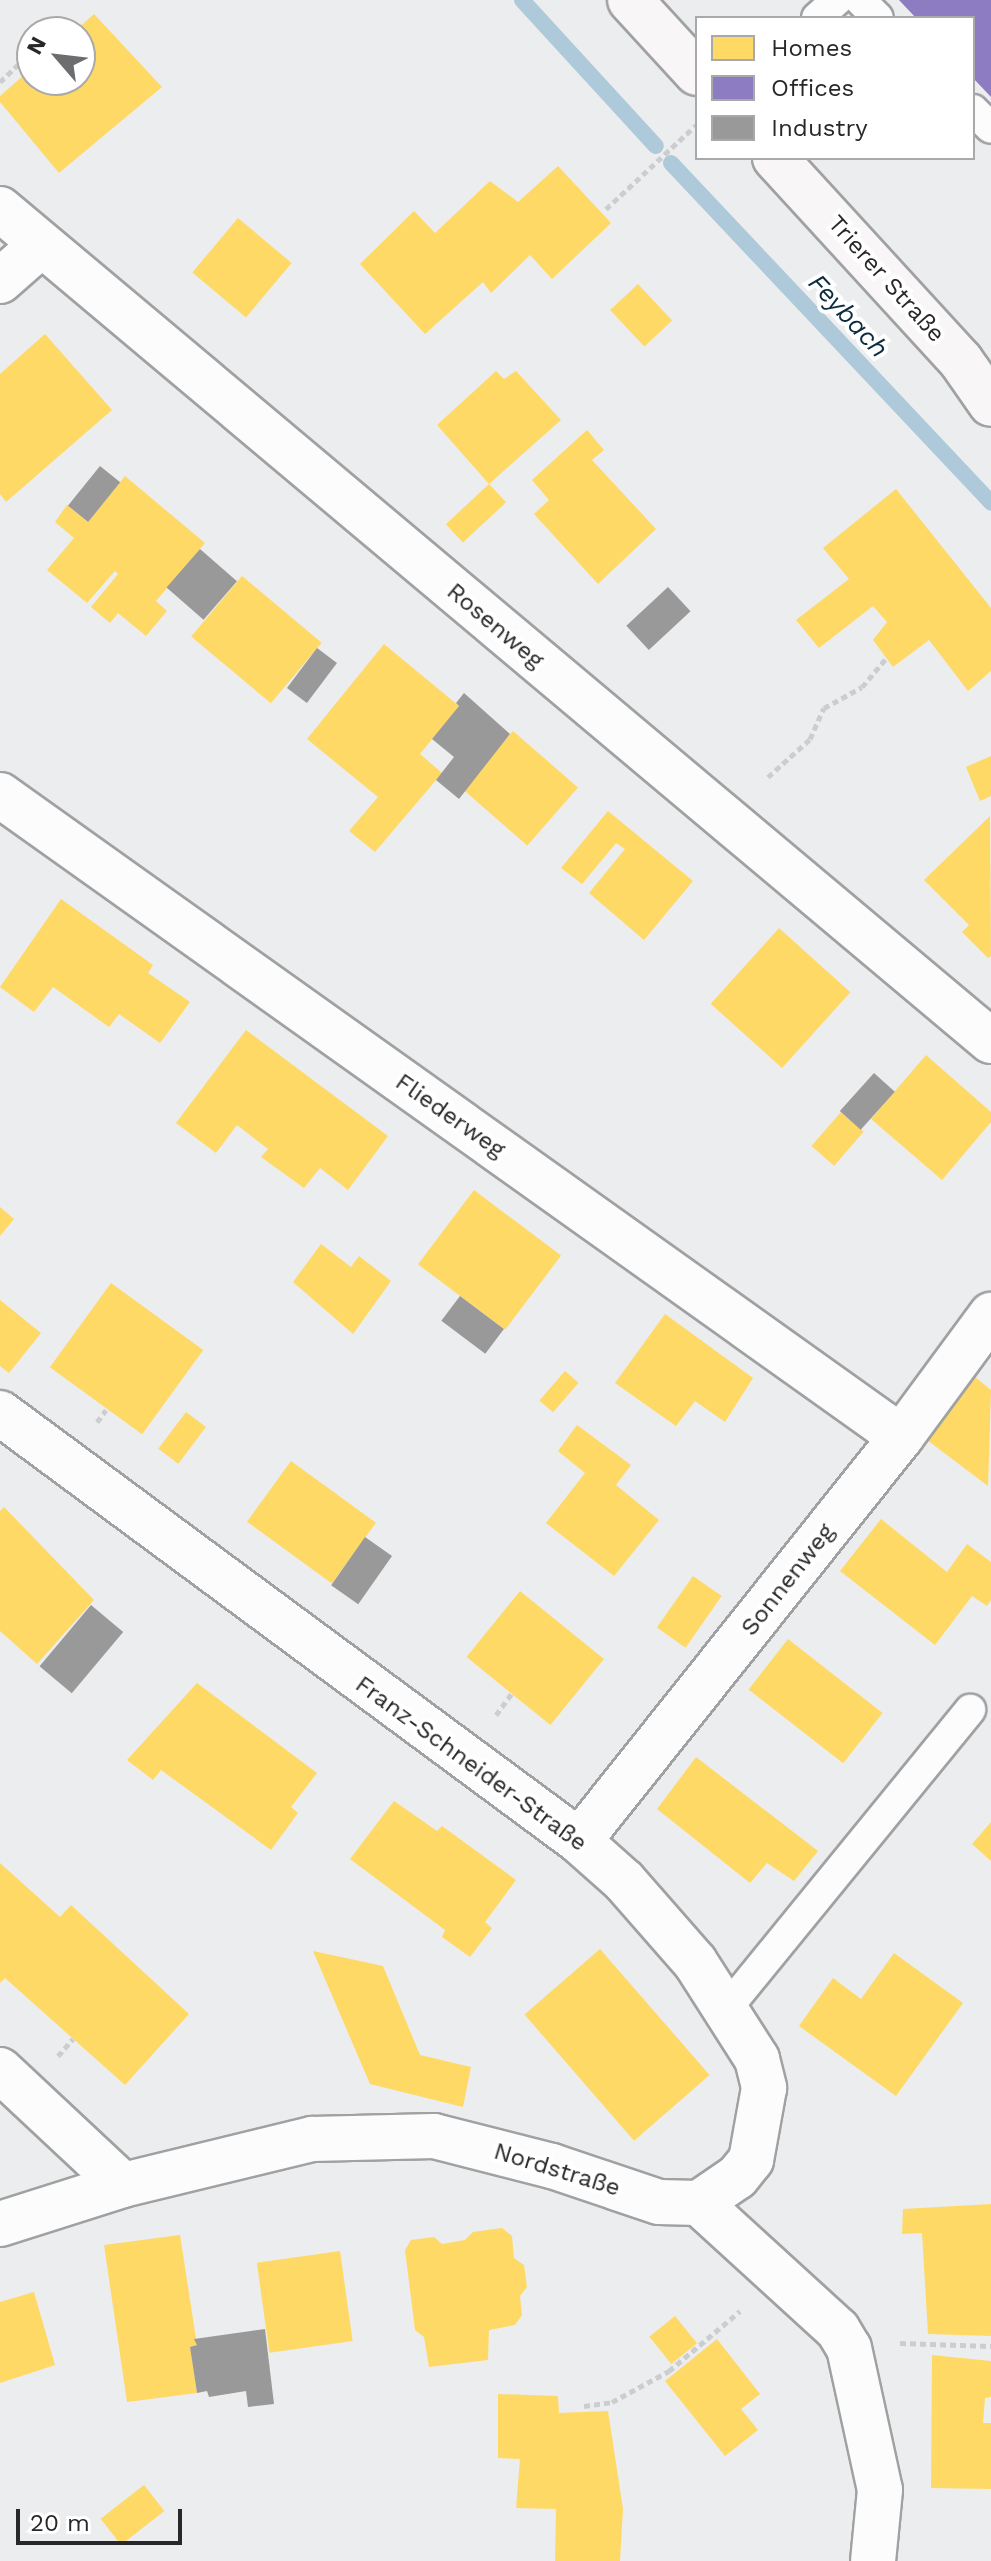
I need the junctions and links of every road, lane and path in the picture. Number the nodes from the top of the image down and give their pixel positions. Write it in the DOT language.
graph roads {
  1 [pos="630,0"];
  2 [pos="837,0"];
  3 [pos="860,0"];
  4 [pos="819,16"];
  5 [pos="876,16"];
  6 [pos="16,67"];
  7 [pos="695,71"];
  8 [pos="0,82"];
  9 [pos="975,112"];
  10 [pos="695,127"];
  11 [pos="991,128"];
  12 [pos="777,160"];
  13 [pos="0,209"];
  14 [pos="606,209"];
  15 [pos="41,245"];
  16 [pos="0,281"];
  17 [pos="991,404"];
  18 [pos="886,658"];
  19 [pos="768,777"];
  20 [pos="0,795"];
  21 [pos="991,1041"];
  22 [pos="991,1315"];
  23 [pos="0,1413"];
  24 [pos="901,1437"];
  25 [pos="970,1710"];
  26 [pos="579,1841"];
  27 [pos="727,2008"];
  28 [pos="0,2070"];
  29 [pos="123,2185"];
  30 [pos="699,2203"];
  31 [pos="0,2224"];
  32 [pos="741,2310"];
  33 [pos="898,2343"];
  34 [pos="991,2346"];
  35 [pos="584,2406"];
  36 [pos="873,2561"];
  1 -- 7 [label="main road"];
  2 -- 4 [label="lane"];
  3 -- 5 [label="lane"];
  6 -- 8 [label="path"];
  9 -- 11 [label="lane"];
  10 -- 14 [label="path"];
  12 -- 17 [label="main road, Trierer Straße"];
  13 -- 15 [label="street, Rosenweg"];
  15 -- 16 [label="street"];
  15 -- 21 [label="street, Rosenweg"];
  18 -- 19 [label="path"];
  20 -- 24 [label="street, Fliederweg"];
  22 -- 24 [label="street, Sonnenweg"];
  23 -- 26 [label="street, Franz-Schneider-Straße"];
  24 -- 26 [label="street, Sonnenweg"];
  25 -- 27 [label="lane"];
  26 -- 27 [label="street, Franz-Schneider-Straße"];
  27 -- 30 [label="street, Franz-Schneider-Straße"];
  28 -- 29 [label="street"];
  29 -- 30 [label="street, Nordstraße"];
  29 -- 31 [label="street, Nordstraße"];
  30 -- 36 [label="street"];
  32 -- 35 [label="path"];
  33 -- 34 [label="path"];
}
